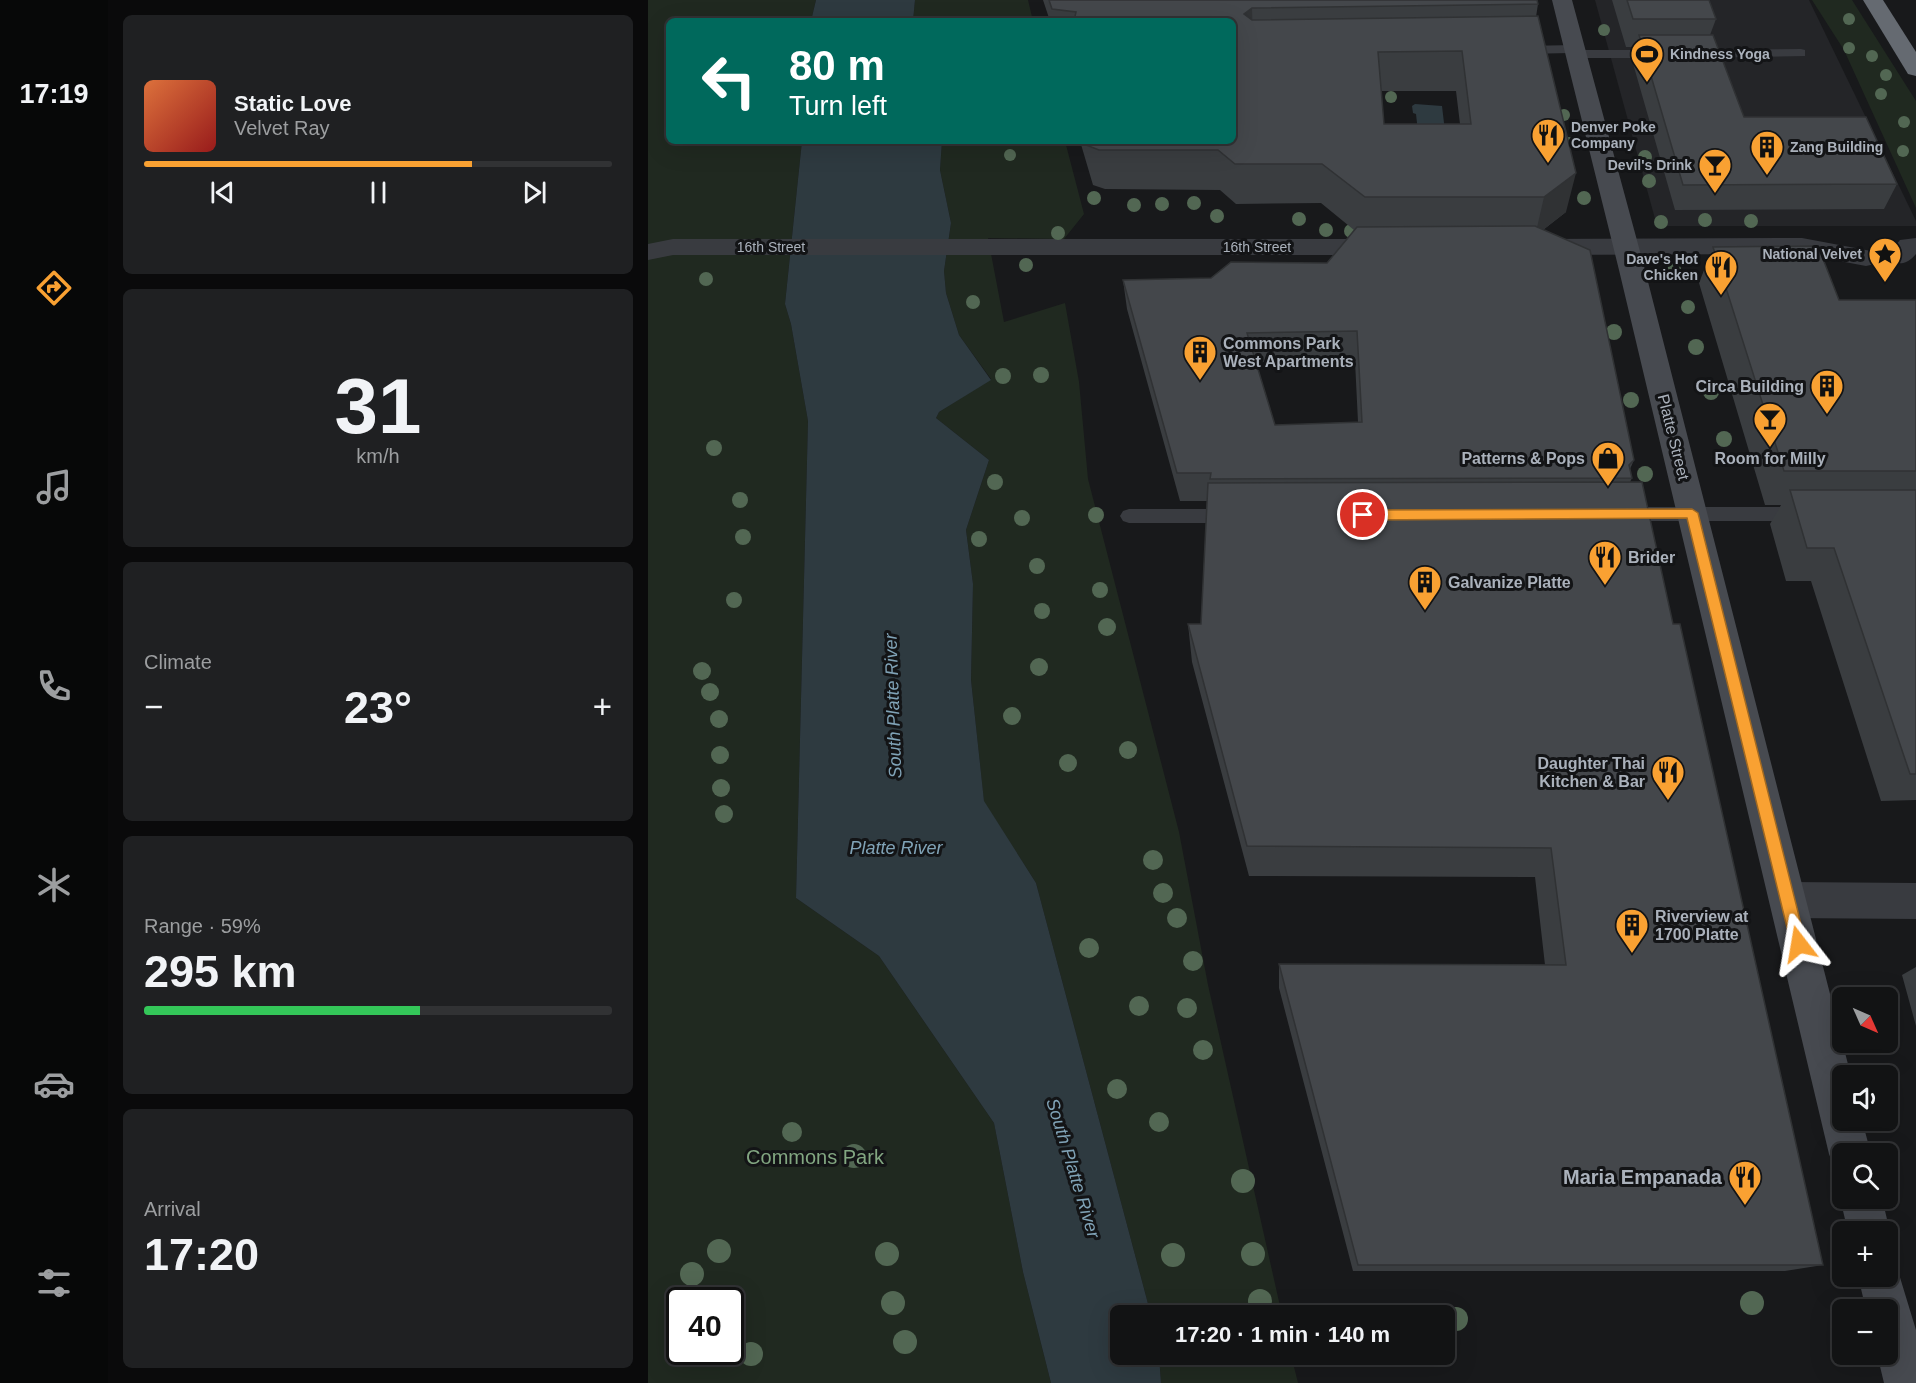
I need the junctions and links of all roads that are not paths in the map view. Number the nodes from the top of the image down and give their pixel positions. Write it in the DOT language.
graph roads {
  1 [pos="1562,0"];
  2 [pos="1873,0"];
  3 [pos="1504,50"];
  4 [pos="1575,52"];
  5 [pos="1801,54"];
  6 [pos="1916,69"];
  7 [pos="1407,247"];
  8 [pos="1513,247"];
  9 [pos="1627,247"];
  10 [pos="648,252"];
  11 [pos="1866,258"];
  12 [pos="1692,513"];
  13 [pos="1608,514"];
  14 [pos="1822,514"];
  15 [pos="1130,516"];
  16 [pos="1246,516"];
  17 [pos="1788,900"];
  18 [pos="1916,901"];
  19 [pos="1832,1079"];
  20 [pos="1883,1287"];
  21 [pos="1907,1383"];
  1 -- 4 [label="street, Platte Street"];
  2 -- 6 [label="highway"];
  3 -- 4 [label="lane"];
  4 -- 5 [label="lane"];
  4 -- 9 [label="street, Platte Street"];
  7 -- 10 [label="street, 16th Street"];
  8 -- 9 [label="street"];
  9 -- 11 [label="street"];
  9 -- 12 [label="street, Platte Street"];
  12 -- 13 [label="lane"];
  12 -- 14 [label="lane"];
  12 -- 17 [label="street, Platte Street"];
  15 -- 16 [label="lane"];
  17 -- 18 [label="street"];
  17 -- 19 [label="street, Platte Street"];
  20 -- 21 [label="street"];
}
